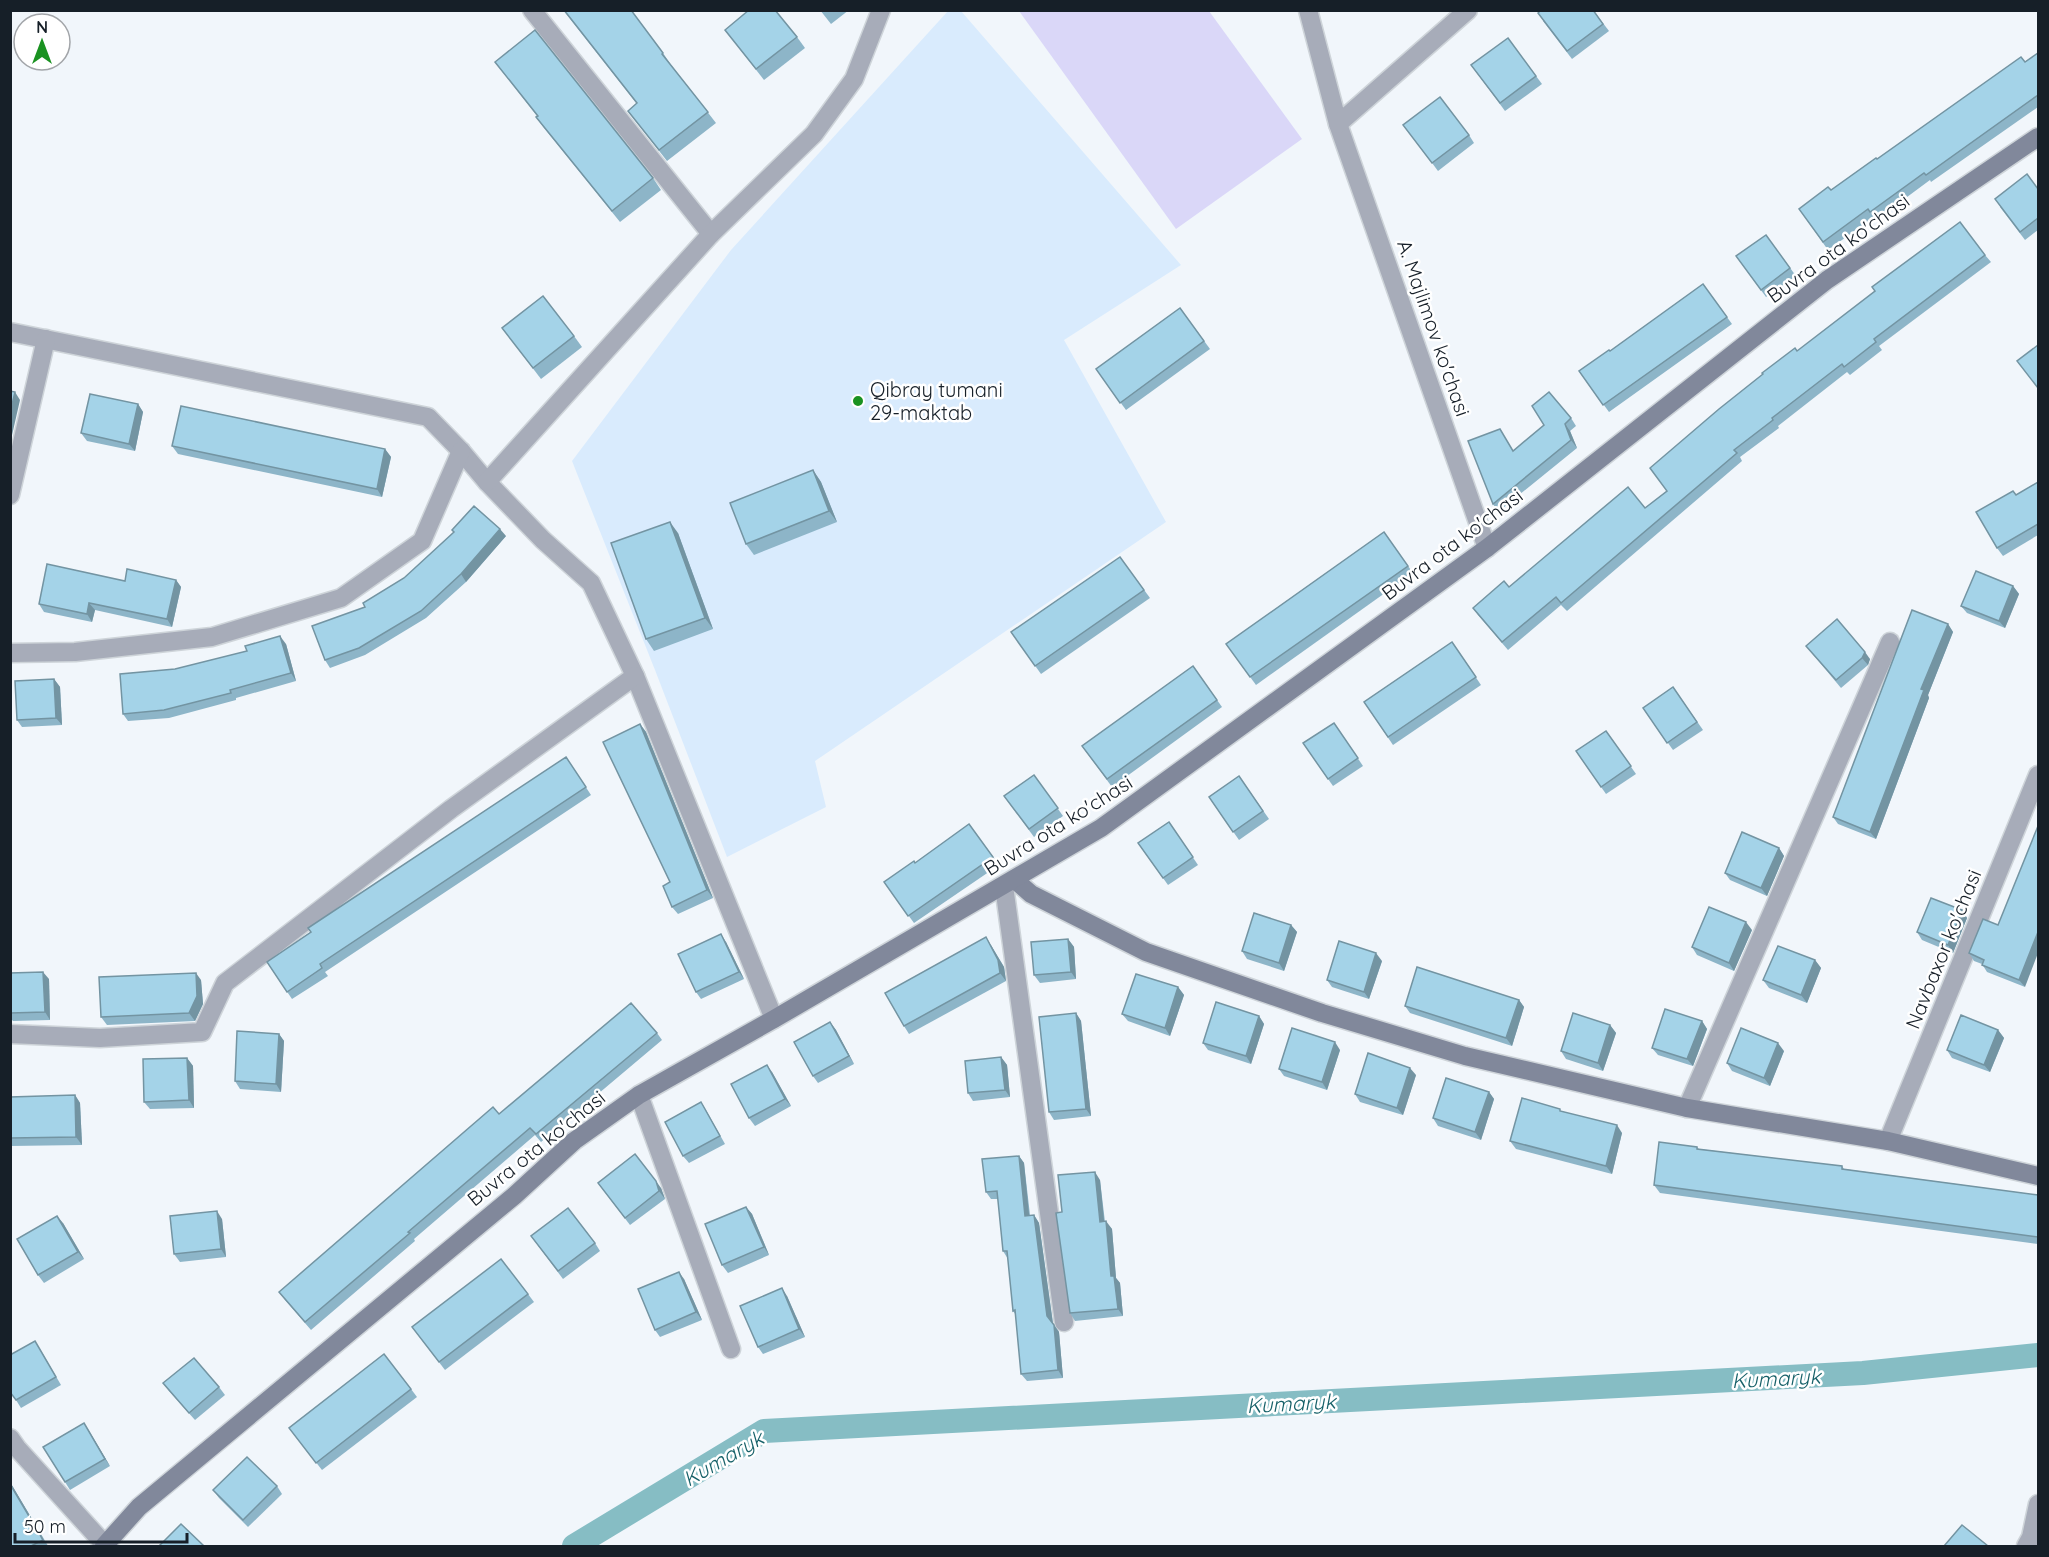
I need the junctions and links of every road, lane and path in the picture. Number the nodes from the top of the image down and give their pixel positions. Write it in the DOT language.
graph roads {
  1 [pos="532,10"];
  2 [pos="881,10"];
  3 [pos="1308,10"];
  4 [pos="1468,10"];
  5 [pos="1338,124"];
  6 [pos="2038,137"];
  7 [pos="711,234"];
  8 [pos="10,332"];
  9 [pos="46,339"];
  10 [pos="461,451"];
  11 [pos="487,483"];
  12 [pos="10,495"];
  13 [pos="1487,548"];
  14 [pos="1890,642"];
  15 [pos="10,653"];
  16 [pos="635,676"];
  17 [pos="2038,775"];
  18 [pos="1009,883"];
  19 [pos="774,1019"];
  20 [pos="10,1034"];
  21 [pos="639,1095"];
  22 [pos="1686,1108"];
  23 [pos="1888,1141"];
  24 [pos="2038,1176"];
  25 [pos="1064,1322"];
  26 [pos="731,1349"];
  27 [pos="10,1438"];
  28 [pos="2038,1504"];
  29 [pos="2032,1539"];
  30 [pos="104,1546"];
  1 -- 7 [label="street"];
  2 -- 7 [label="street"];
  3 -- 5 [label="street, A. Majlimov ko'chasi"];
  4 -- 5 [label="street"];
  5 -- 13 [label="street, A. Majlimov ko'chasi"];
  6 -- 13 [label="main road, Buvra ota ko'chasi"];
  7 -- 11 [label="street"];
  8 -- 9 [label="street"];
  9 -- 10 [label="street"];
  9 -- 12 [label="street"];
  10 -- 11 [label="street"];
  10 -- 15 [label="street"];
  11 -- 16 [label="street"];
  13 -- 18 [label="main road, Buvra ota ko'chasi"];
  14 -- 22 [label="street"];
  16 -- 19 [label="street"];
  16 -- 20 [label="street"];
  17 -- 23 [label="street, Navbaxor ko'chasi"];
  18 -- 19 [label="main road, Buvra ota ko'chasi"];
  18 -- 22 [label="main road"];
  18 -- 25 [label="street"];
  19 -- 21 [label="main road, Buvra ota ko'chasi"];
  21 -- 26 [label="street"];
  21 -- 30 [label="main road, Buvra ota ko'chasi"];
  22 -- 23 [label="main road"];
  23 -- 24 [label="main road"];
  27 -- 30 [label="street"];
  28 -- 29 [label="street"];
}
